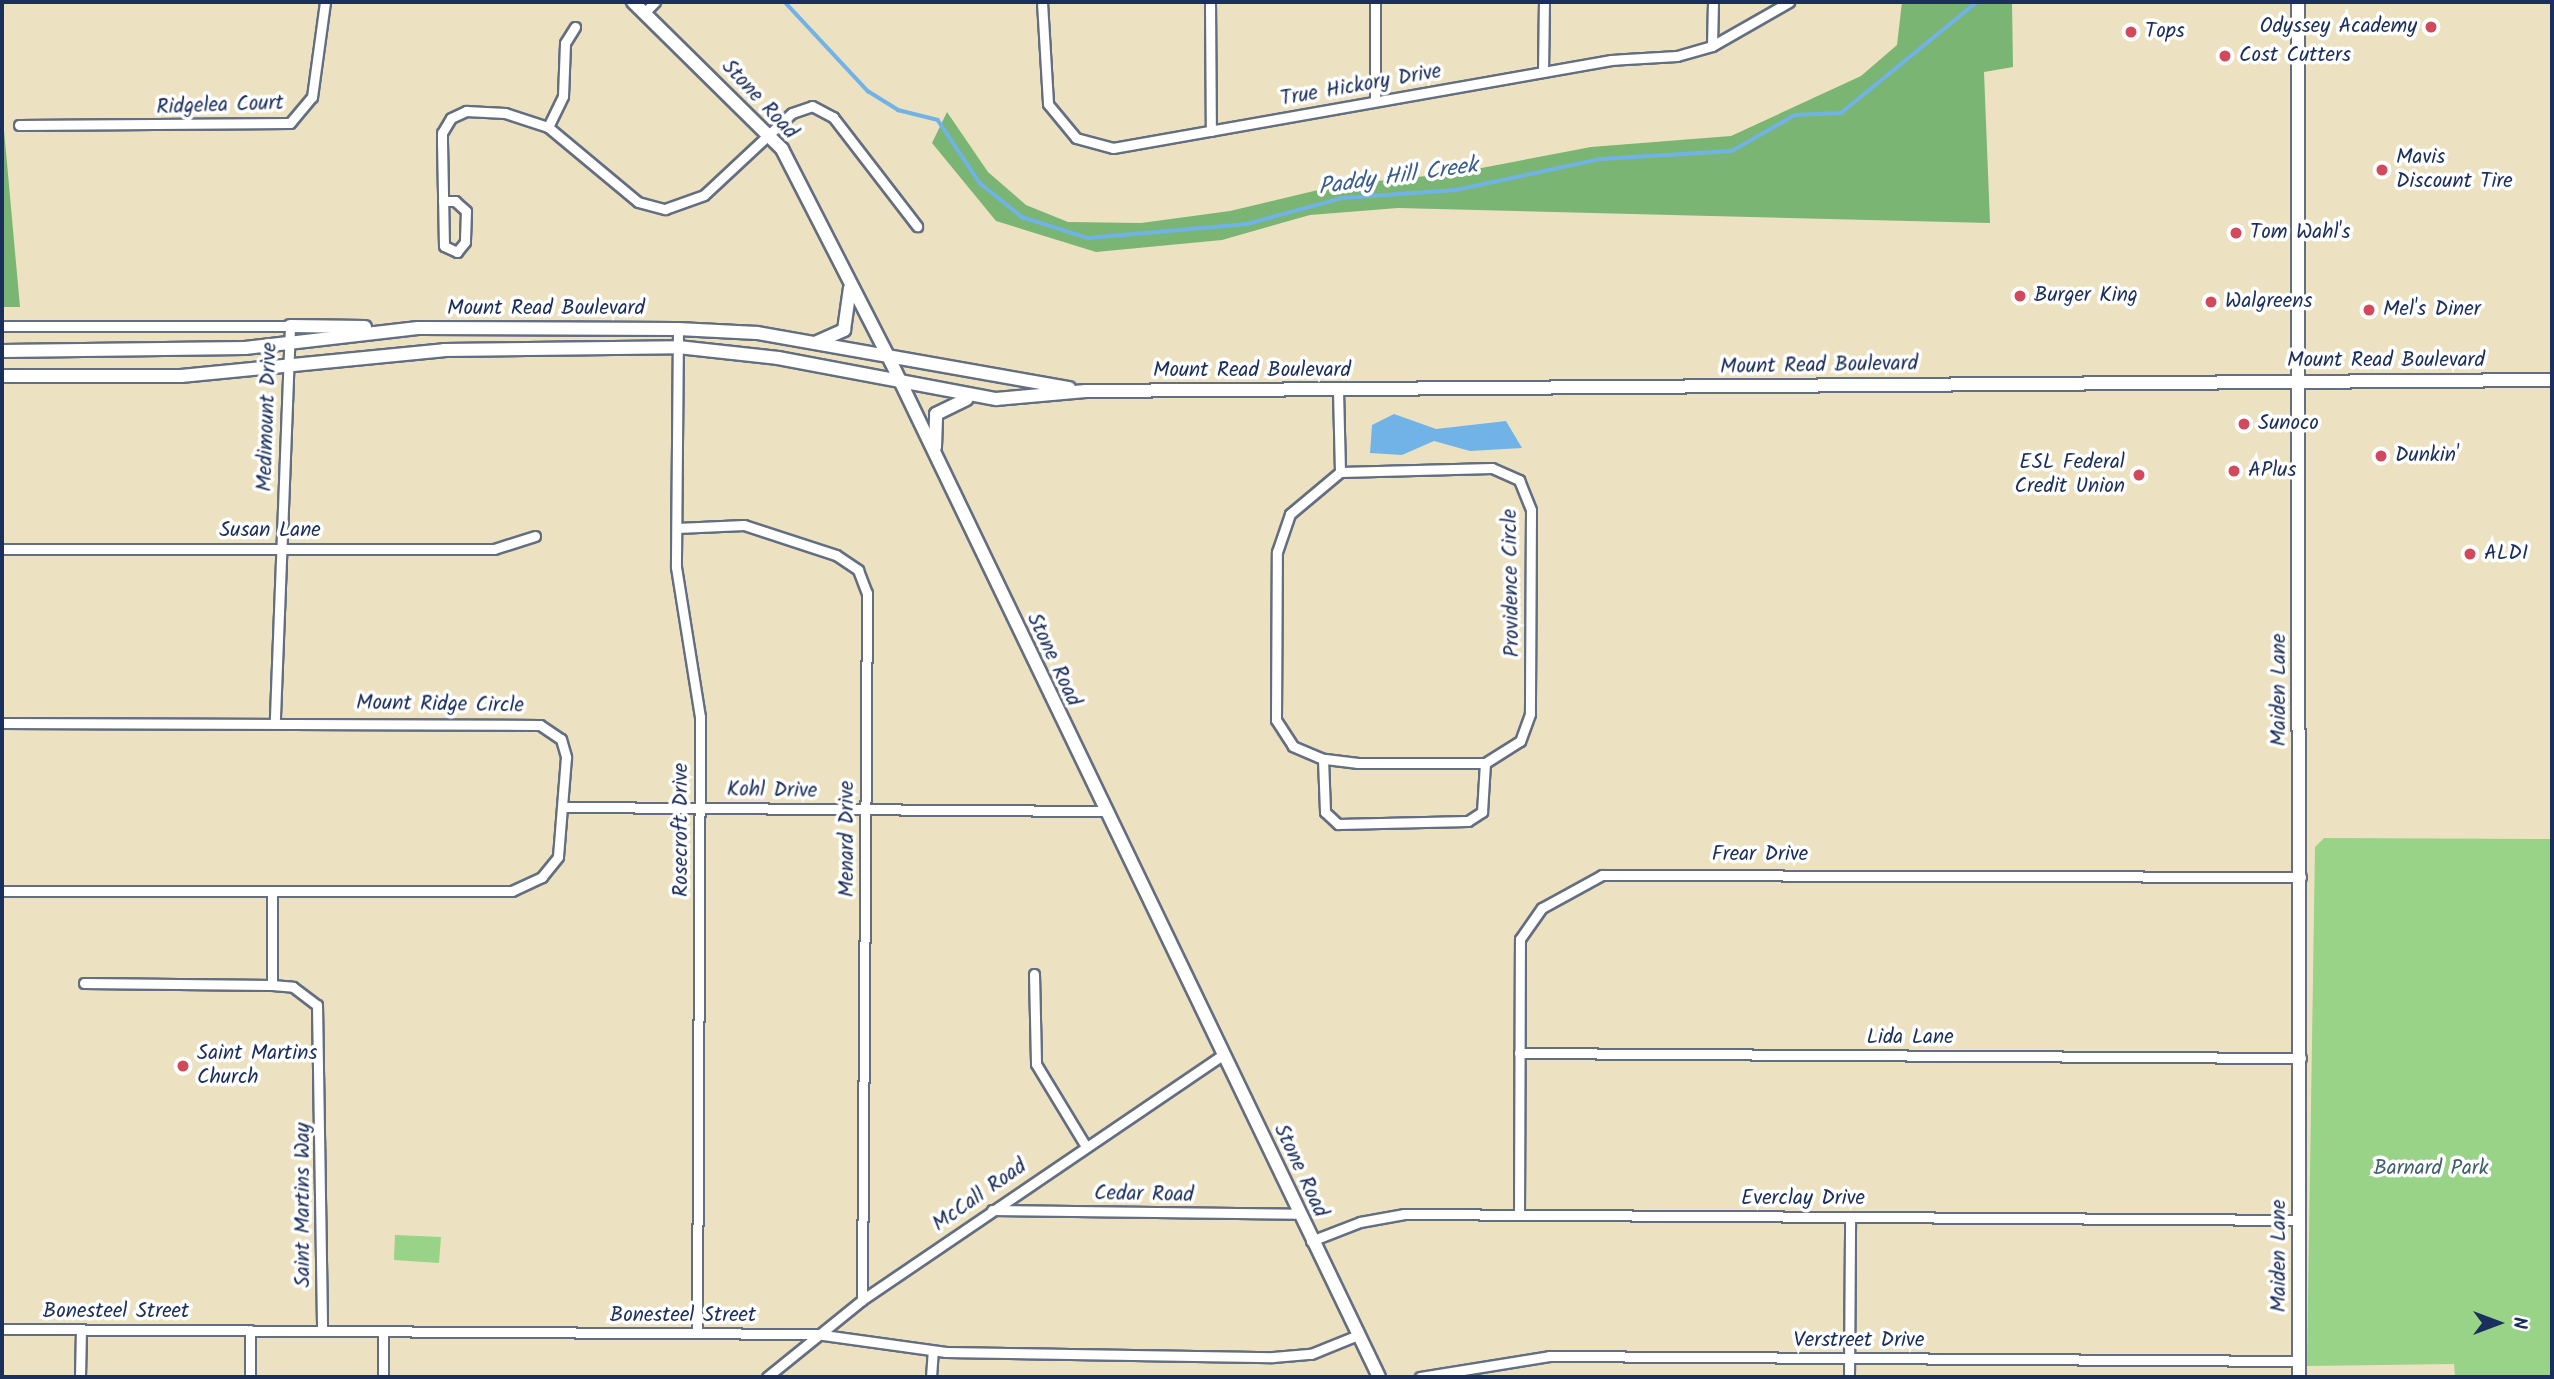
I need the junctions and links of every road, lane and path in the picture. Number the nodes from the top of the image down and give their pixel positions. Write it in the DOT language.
graph roads {
  1 [pos="325,2"];
  2 [pos="634,2"];
  3 [pos="655,2"];
  4 [pos="1042,2"];
  5 [pos="1210,2"];
  6 [pos="1376,2"];
  7 [pos="1544,2"];
  8 [pos="1713,2"];
  9 [pos="1789,2"];
  10 [pos="2298,2"];
  11 [pos="645,12"];
  12 [pos="575,27"];
  13 [pos="1712,46"];
  14 [pos="1544,72"];
  15 [pos="1375,101"];
  16 [pos="19,125"];
  17 [pos="548,127"];
  18 [pos="1210,131"];
  19 [pos="769,132"];
  20 [pos="443,201"];
  21 [pos="917,226"];
  22 [pos="848,278"];
  23 [pos="2,326"];
  24 [pos="290,326"];
  25 [pos="418,328"];
  26 [pos="678,329"];
  27 [pos="289,342"];
  28 [pos="805,343"];
  29 [pos="678,347"];
  30 [pos="2,351"];
  31 [pos="891,362"];
  32 [pos="288,365"];
  33 [pos="2,376"];
  34 [pos="2298,380"];
  35 [pos="2552,380"];
  36 [pos="901,385"];
  37 [pos="1338,390"];
  38 [pos="1086,391"];
  39 [pos="983,397"];
  40 [pos="937,461"];
  41 [pos="1340,472"];
  42 [pos="677,528"];
  43 [pos="534,536"];
  44 [pos="2,549"];
  45 [pos="280,549"];
  46 [pos="275,720"];
  47 [pos="2,723"];
  48 [pos="1323,759"];
  49 [pos="1485,763"];
  50 [pos="566,807"];
  51 [pos="700,808"];
  52 [pos="866,810"];
  53 [pos="1103,811"];
  54 [pos="2301,877"];
  55 [pos="2,891"];
  56 [pos="272,892"];
  57 [pos="1034,974"];
  58 [pos="84,983"];
  59 [pos="272,985"];
  60 [pos="1519,1053"];
  61 [pos="1221,1056"];
  62 [pos="2301,1058"];
  63 [pos="1085,1145"];
  64 [pos="990,1210"];
  65 [pos="1298,1214"];
  66 [pos="1519,1215"];
  67 [pos="1850,1217"];
  68 [pos="2300,1220"];
  69 [pos="1311,1241"];
  70 [pos="862,1300"];
  71 [pos="2,1329"];
  72 [pos="81,1329"];
  73 [pos="250,1330"];
  74 [pos="322,1331"];
  75 [pos="383,1331"];
  76 [pos="697,1333"];
  77 [pos="816,1334"];
  78 [pos="1358,1335"];
  79 [pos="933,1351"];
  80 [pos="1849,1358"];
  81 [pos="2299,1361"];
  82 [pos="80,1377"];
  83 [pos="250,1377"];
  84 [pos="383,1377"];
  85 [pos="767,1377"];
  86 [pos="931,1377"];
  87 [pos="1379,1377"];
  88 [pos="1420,1377"];
  89 [pos="1849,1377"];
  90 [pos="2299,1377"];
  1 -- 16 [label="street, Ridgelea Court"];
  2 -- 11 [label="main road, Stone Road"];
  3 -- 11 [label="street"];
  4 -- 18 [label="street, True Hickory Drive"];
  5 -- 18 [label="street"];
  6 -- 15 [label="street"];
  7 -- 14 [label="street"];
  8 -- 13 [label="street"];
  9 -- 13 [label="street, True Hickory Drive"];
  10 -- 34 [label="main road, Maiden Lane"];
  11 -- 19 [label="main road, Stone Road"];
  12 -- 17 [label="street"];
  13 -- 14 [label="street, True Hickory Drive"];
  14 -- 15 [label="street, True Hickory Drive"];
  15 -- 18 [label="street, True Hickory Drive"];
  17 -- 19 [label="street"];
  17 -- 20 [label="street"];
  19 -- 21 [label="street"];
  19 -- 22 [label="main road, Stone Road"];
  20 -- 20 [label="street"];
  22 -- 28 [label="main road"];
  22 -- 31 [label="main road, Stone Road"];
  23 -- 24 [label="street"];
  24 -- 25 [label="main road"];
  24 -- 27 [label="street, Medimount Drive"];
  25 -- 26 [label="main road, Mount Read Boulevard"];
  25 -- 27 [label="main road, Mount Read Boulevard"];
  26 -- 28 [label="main road, Mount Read Boulevard"];
  26 -- 29 [label="street, Rosecroft Drive"];
  27 -- 30 [label="main road, Mount Read Boulevard"];
  27 -- 32 [label="street, Medimount Drive"];
  28 -- 31 [label="main road, Mount Read Boulevard"];
  29 -- 32 [label="main road, Mount Read Boulevard"];
  29 -- 36 [label="main road, Mount Read Boulevard"];
  29 -- 42 [label="street, Rosecroft Drive"];
  31 -- 36 [label="main road, Stone Road"];
  31 -- 38 [label="main road, Mount Read Boulevard"];
  32 -- 33 [label="main road, Mount Read Boulevard"];
  32 -- 45 [label="street, Medimount Drive"];
  34 -- 35 [label="main road, Mount Read Boulevard"];
  34 -- 37 [label="main road, Mount Read Boulevard"];
  34 -- 54 [label="main road, Maiden Lane"];
  36 -- 39 [label="main road, Mount Read Boulevard"];
  36 -- 40 [label="main road, Stone Road"];
  37 -- 38 [label="main road, Mount Read Boulevard"];
  37 -- 41 [label="street"];
  38 -- 39 [label="main road, Mount Read Boulevard"];
  39 -- 40 [label="main road"];
  40 -- 53 [label="main road, Stone Road"];
  41 -- 48 [label="street"];
  41 -- 49 [label="street, Providence Circle"];
  42 -- 51 [label="street, Rosecroft Drive"];
  42 -- 52 [label="street, Menard Drive"];
  43 -- 45 [label="street, Susan Lane"];
  44 -- 45 [label="street, Susan Lane"];
  45 -- 46 [label="street, Medimount Drive"];
  46 -- 47 [label="street, Mount Ridge Circle"];
  46 -- 50 [label="street, Mount Ridge Circle"];
  48 -- 49 [label="street"];
  48 -- 49 [label="street"];
  50 -- 51 [label="street, Kohl Drive"];
  50 -- 56 [label="street, Mount Ridge Circle"];
  51 -- 52 [label="street, Kohl Drive"];
  51 -- 76 [label="street, Rosecroft Drive"];
  52 -- 53 [label="street, Kohl Drive"];
  52 -- 70 [label="street, Menard Drive"];
  53 -- 61 [label="main road, Stone Road"];
  54 -- 60 [label="street, Frear Drive"];
  54 -- 62 [label="main road, Maiden Lane"];
  55 -- 56 [label="street, Mount Ridge Circle"];
  56 -- 59 [label="street"];
  57 -- 63 [label="street"];
  58 -- 59 [label="street, Saint Martins Way"];
  59 -- 74 [label="street, Saint Martins Way"];
  60 -- 62 [label="street, Lida Lane"];
  60 -- 66 [label="street, Frear Drive"];
  61 -- 63 [label="street, McCall Road"];
  61 -- 65 [label="main road, Stone Road"];
  62 -- 68 [label="main road, Maiden Lane"];
  63 -- 64 [label="street, McCall Road"];
  64 -- 65 [label="street, Cedar Road"];
  64 -- 70 [label="street, McCall Road"];
  65 -- 69 [label="main road, Stone Road"];
  66 -- 67 [label="street, Everclay Drive"];
  66 -- 69 [label="street, Everclay Drive"];
  67 -- 68 [label="street, Everclay Drive"];
  67 -- 80 [label="street"];
  68 -- 81 [label="main road, Maiden Lane"];
  69 -- 78 [label="main road, Stone Road"];
  70 -- 77 [label="street, McCall Road"];
  71 -- 72 [label="street, Bonesteel Street"];
  72 -- 73 [label="street, Bonesteel Street"];
  72 -- 82 [label="street"];
  73 -- 74 [label="street, Bonesteel Street"];
  73 -- 83 [label="street"];
  74 -- 75 [label="street, Bonesteel Street"];
  75 -- 76 [label="street, Bonesteel Street"];
  75 -- 84 [label="street"];
  76 -- 77 [label="street, Bonesteel Street"];
  77 -- 79 [label="street, Bonesteel Street"];
  77 -- 85 [label="street, McCall Road"];
  78 -- 79 [label="street, Bonesteel Street"];
  78 -- 87 [label="main road, Stone Road"];
  79 -- 86 [label="street"];
  80 -- 81 [label="street, Verstreet Drive"];
  80 -- 88 [label="street, Verstreet Drive"];
  80 -- 89 [label="street"];
  81 -- 90 [label="main road, Maiden Lane"];
}
